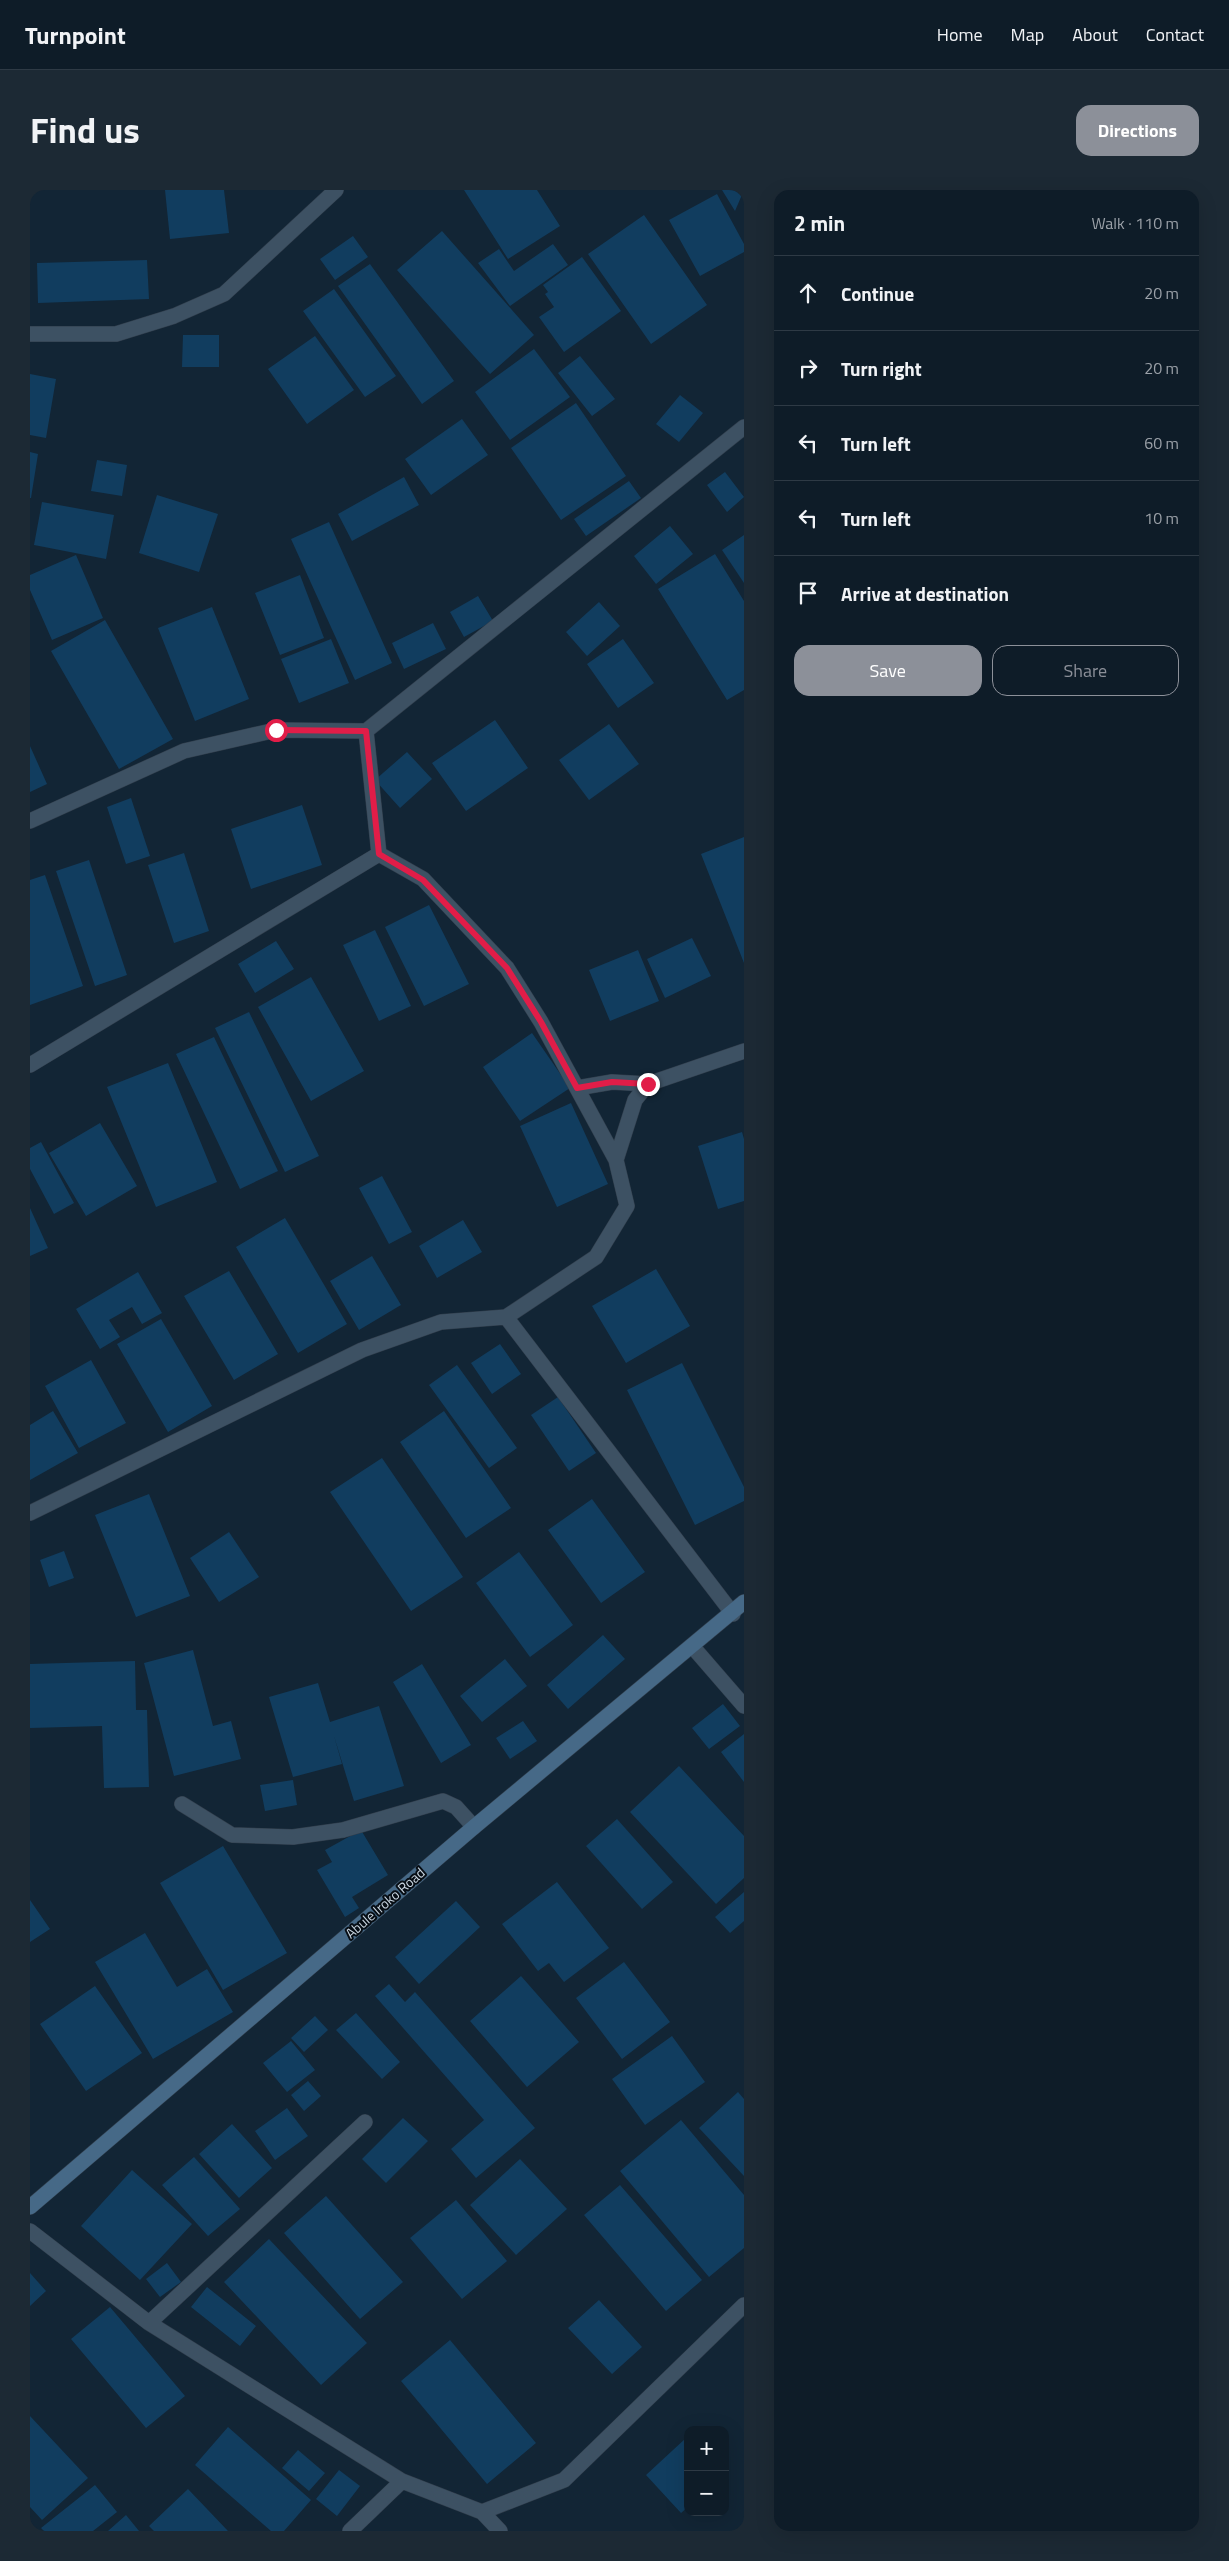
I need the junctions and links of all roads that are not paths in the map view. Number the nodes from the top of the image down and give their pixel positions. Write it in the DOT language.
graph roads {
  1 [pos="336,190"];
  2 [pos="30,334"];
  3 [pos="744,427"];
  4 [pos="366,731"];
  5 [pos="30,821"];
  6 [pos="379,854"];
  7 [pos="744,1051"];
  8 [pos="30,1065"];
  9 [pos="648,1084"];
  10 [pos="577,1088"];
  11 [pos="616,1160"];
  12 [pos="506,1316"];
  13 [pos="30,1513"];
  14 [pos="744,1602"];
  15 [pos="733,1614"];
  16 [pos="692,1646"];
  17 [pos="744,1706"];
  18 [pos="182,1804"];
  19 [pos="474,1827"];
  20 [pos="365,2122"];
  21 [pos="30,2207"];
  22 [pos="30,2231"];
  23 [pos="744,2305"];
  24 [pos="149,2323"];
  25 [pos="402,2481"];
  26 [pos="482,2512"];
  27 [pos="350,2531"];
  28 [pos="500,2531"];
  1 -- 2 [label="street"];
  3 -- 4 [label="street"];
  4 -- 5 [label="street"];
  4 -- 6 [label="street"];
  6 -- 8 [label="street"];
  6 -- 10 [label="street"];
  7 -- 9 [label="street"];
  9 -- 10 [label="street"];
  9 -- 11 [label="street"];
  10 -- 11 [label="street"];
  11 -- 12 [label="street"];
  12 -- 13 [label="street"];
  12 -- 15 [label="street"];
  14 -- 15 [label="street, Abule Iroko Road"];
  15 -- 16 [label="street, Abule Iroko Road"];
  16 -- 17 [label="street"];
  16 -- 19 [label="street, Abule Iroko Road"];
  18 -- 19 [label="street"];
  19 -- 21 [label="street, Abule Iroko Road"];
  20 -- 24 [label="street"];
  22 -- 24 [label="street"];
  23 -- 26 [label="street"];
  24 -- 25 [label="street"];
  25 -- 26 [label="street"];
  25 -- 27 [label="street"];
  26 -- 28 [label="street"];
}
